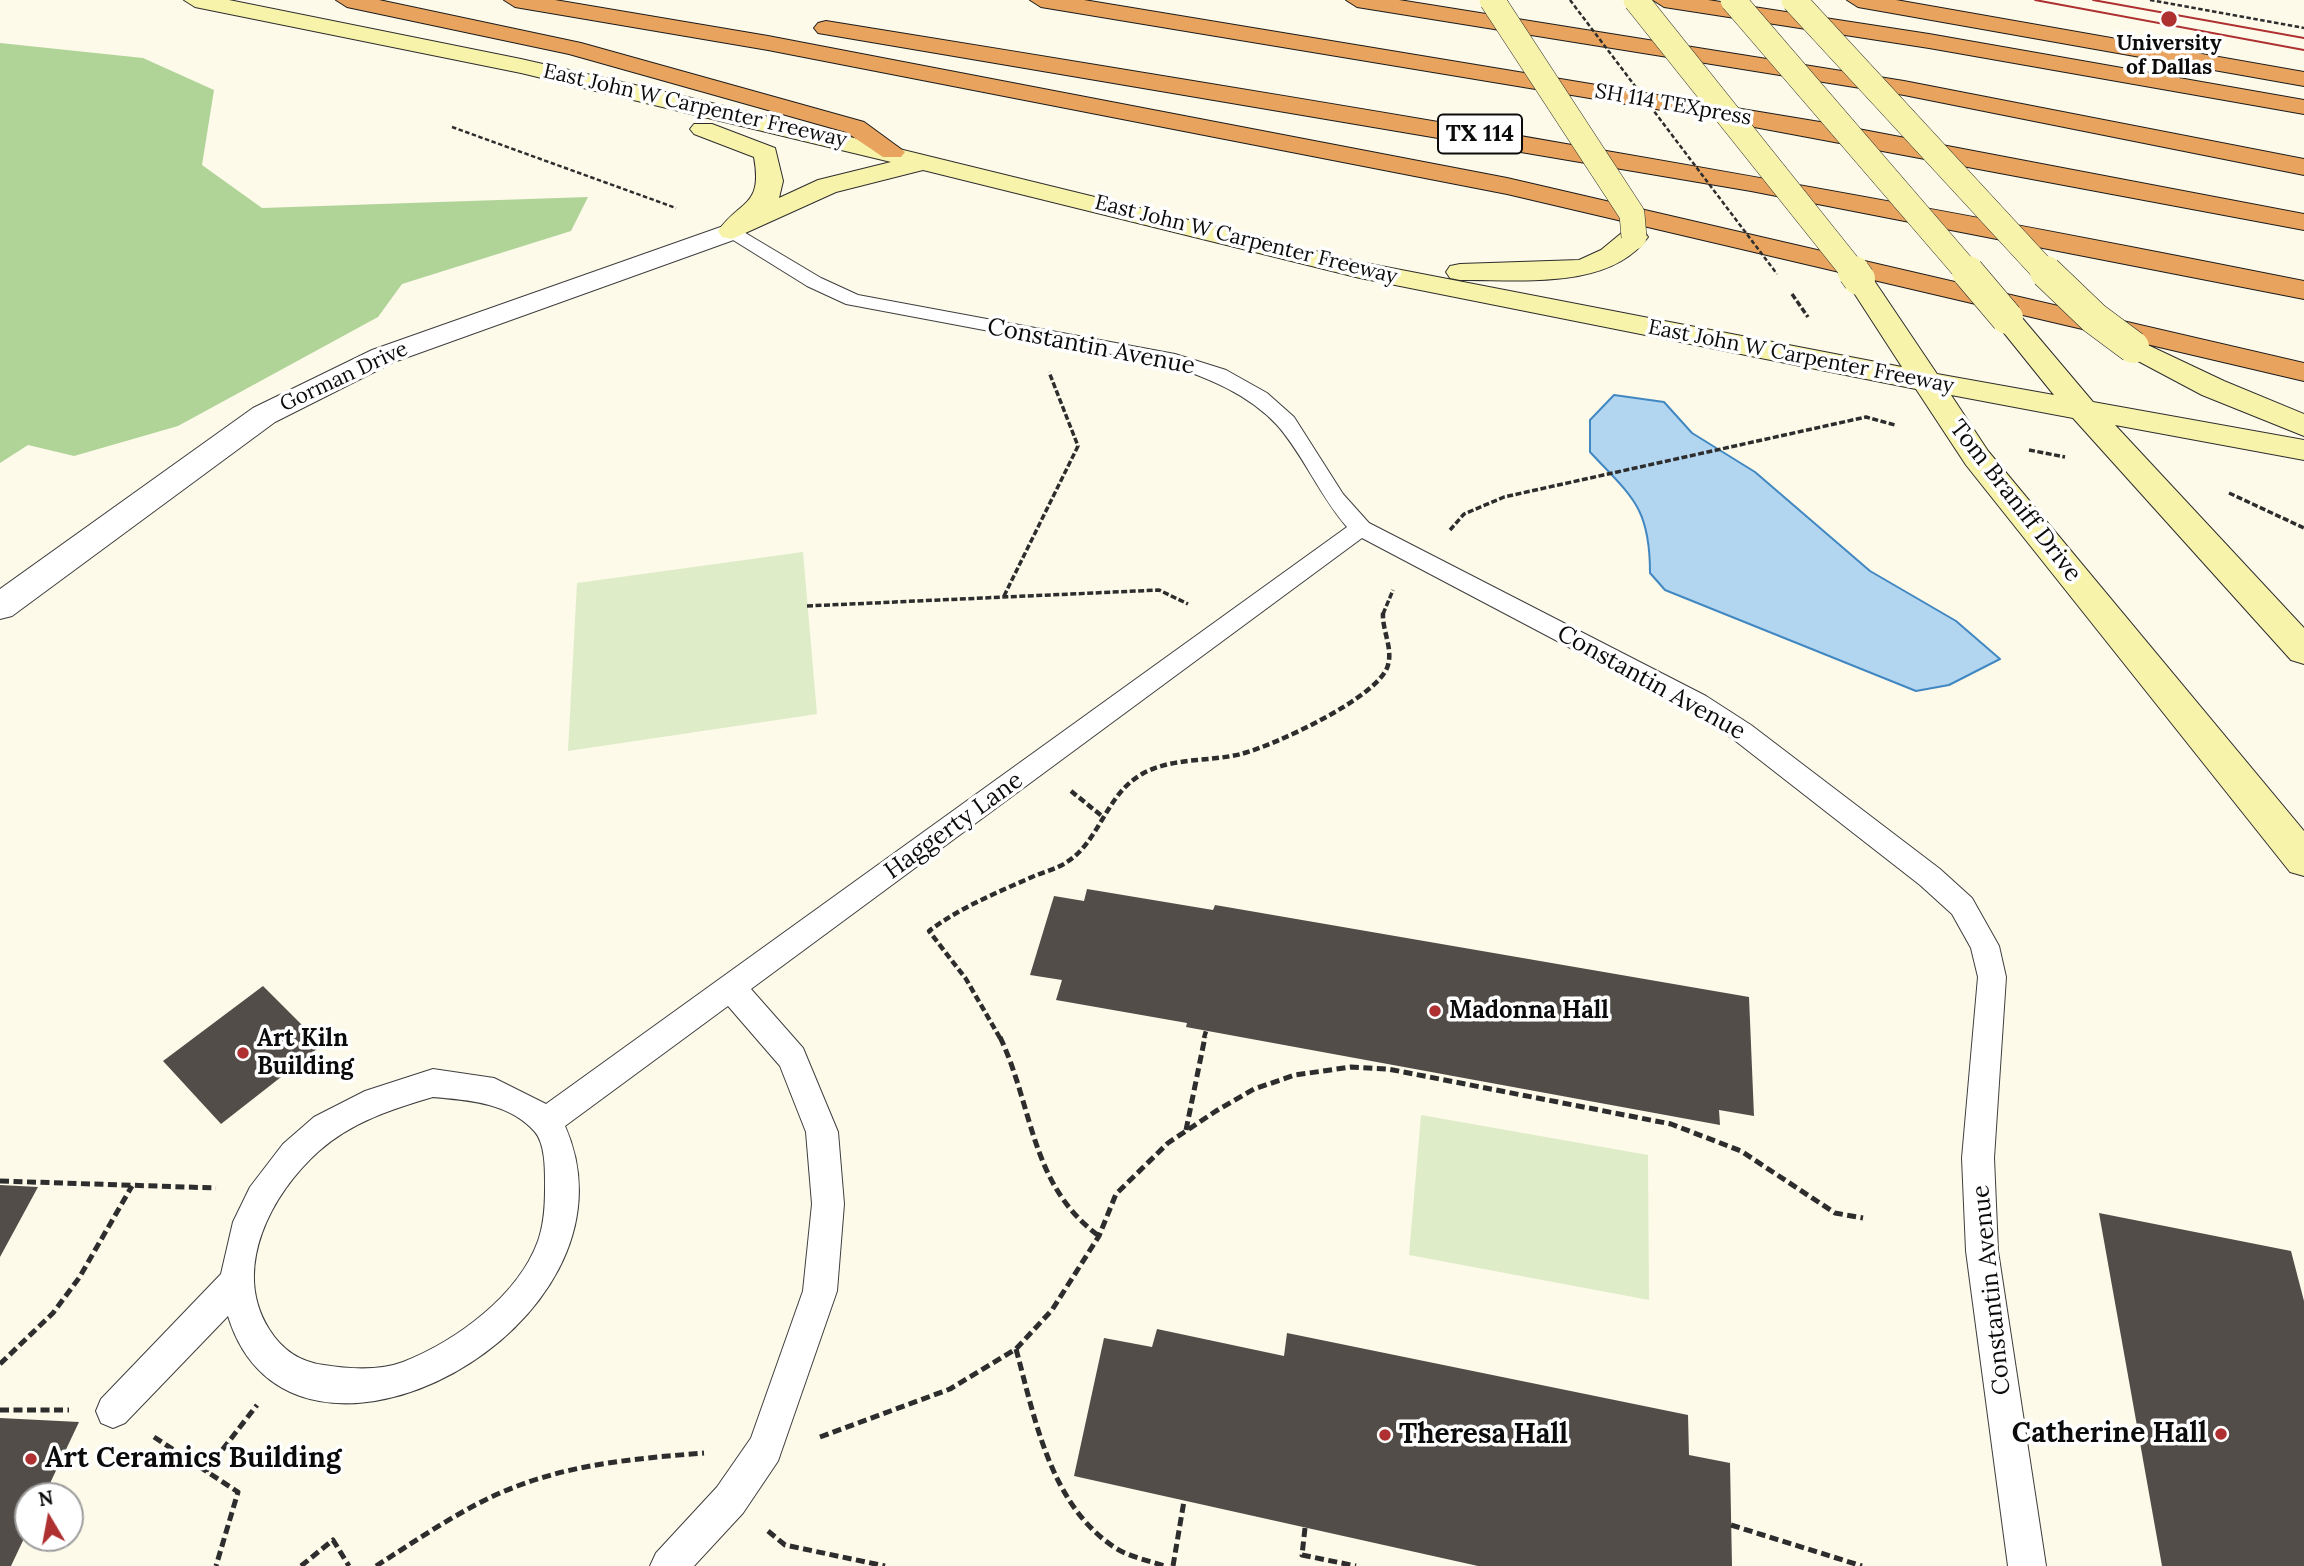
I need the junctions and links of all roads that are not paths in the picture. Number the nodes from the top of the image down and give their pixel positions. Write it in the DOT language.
graph roads {
  1 [pos="195,0"];
  2 [pos="347,0"];
  3 [pos="515,0"];
  4 [pos="651,0"];
  5 [pos="1041,0"];
  6 [pos="1357,0"];
  7 [pos="1492,0"];
  8 [pos="1636,0"];
  9 [pos="1664,0"];
  10 [pos="1733,0"];
  11 [pos="1794,0"];
  12 [pos="1858,0"];
  13 [pos="466,54"];
  14 [pos="2304,79"];
  15 [pos="2304,107"];
  16 [pos="891,152"];
  17 [pos="927,161"];
  18 [pos="2304,167"];
  19 [pos="2304,222"];
  20 [pos="732,231"];
  21 [pos="1360,270"];
  22 [pos="2304,290"];
  23 [pos="2304,372"];
  24 [pos="1930,383"];
  25 [pos="2084,411"];
  26 [pos="2304,426"];
  27 [pos="2304,450"];
  28 [pos="1361,528"];
  29 [pos="0,607"];
  30 [pos="2304,650"];
  31 [pos="2304,860"];
  32 [pos="731,988"];
  33 [pos="546,1122"];
  34 [pos="238,1282"];
  35 [pos="113,1410"];
  36 [pos="669,1566"];
  37 [pos="2027,1566"];
  1 -- 13 [label="main road, East John W Carpenter Freeway"];
  2 -- 16 [label="highway"];
  3 -- 23 [label="highway"];
  4 -- 22 [label="highway, TX 114"];
  5 -- 19 [label="highway, SH 114 TEXpress"];
  6 -- 18 [label="highway"];
  7 -- 21 [label="main road, bridge"];
  8 -- 24 [label="main road, Tom Braniff Drive, bridge"];
  9 -- 15 [label="highway"];
  10 -- 25 [label="main road, bridge"];
  11 -- 26 [label="main road, bridge"];
  12 -- 14 [label="highway"];
  13 -- 16 [label="main road, East John W Carpenter Freeway"];
  13 -- 20 [label="main road"];
  16 -- 17 [label="main road, East John W Carpenter Freeway"];
  17 -- 20 [label="main road"];
  17 -- 21 [label="main road, East John W Carpenter Freeway"];
  20 -- 28 [label="lane, Constantin Avenue"];
  20 -- 29 [label="street, Gorman Drive"];
  21 -- 24 [label="main road, East John W Carpenter Freeway"];
  24 -- 25 [label="main road, East John W Carpenter Freeway"];
  24 -- 31 [label="main road, Tom Braniff Drive"];
  25 -- 27 [label="main road, East John W Carpenter Freeway"];
  25 -- 30 [label="main road"];
  28 -- 32 [label="lane, Haggerty Lane"];
  28 -- 37 [label="lane, Constantin Avenue"];
  32 -- 33 [label="lane, Haggerty Lane"];
  32 -- 36 [label="lane"];
  33 -- 34 [label="lane"];
  33 -- 34 [label="lane"];
  34 -- 35 [label="lane"];
}
